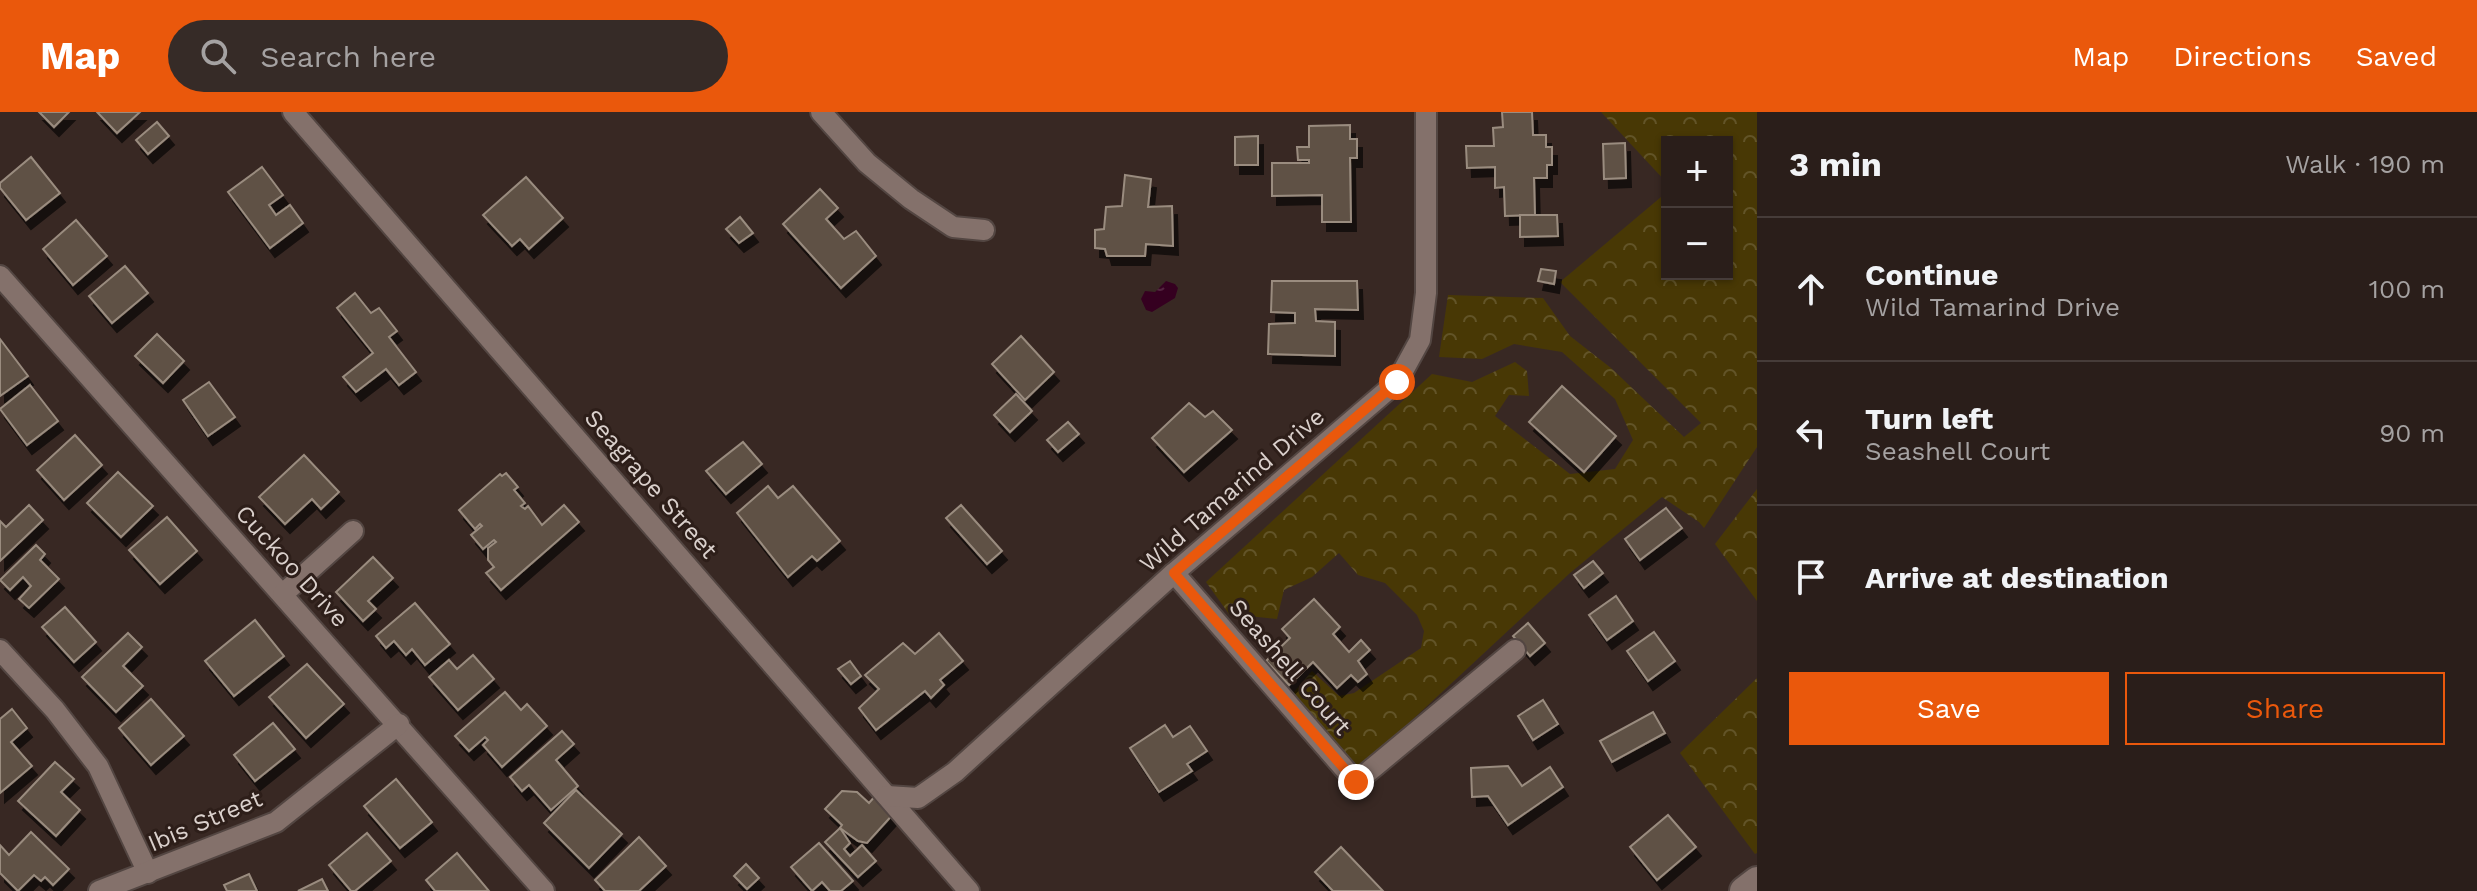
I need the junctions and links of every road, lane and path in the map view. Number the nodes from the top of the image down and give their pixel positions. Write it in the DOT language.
graph roads {
  1 [pos="293,112"];
  2 [pos="1426,112"];
  3 [pos="834,117"];
  4 [pos="984,230"];
  5 [pos="0,276"];
  6 [pos="353,531"];
  7 [pos="1174,573"];
  8 [pos="283,594"];
  9 [pos="0,650"];
  10 [pos="1515,650"];
  11 [pos="399,724"];
  12 [pos="887,796"];
  13 [pos="148,873"];
  14 [pos="1757,881"];
  15 [pos="99,891"];
  16 [pos="544,891"];
  17 [pos="969,891"];
  18 [pos="1744,891"];
  1 -- 12 [label="street, Seagrape Street"];
  2 -- 7 [label="street, Wild Tamarind Drive"];
  3 -- 4 [label="street"];
  5 -- 8 [label="street, Cuckoo Drive"];
  6 -- 8 [label="street"];
  7 -- 10 [label="street, Seashell Court"];
  7 -- 12 [label="street, Wild Tamarind Drive"];
  8 -- 11 [label="street, Cuckoo Drive"];
  9 -- 13 [label="street"];
  11 -- 13 [label="street, Ibis Street"];
  11 -- 16 [label="street, Cuckoo Drive"];
  12 -- 17 [label="street, Seagrape Street"];
  13 -- 15 [label="street, Ibis Street"];
  14 -- 18 [label="street"];
}
